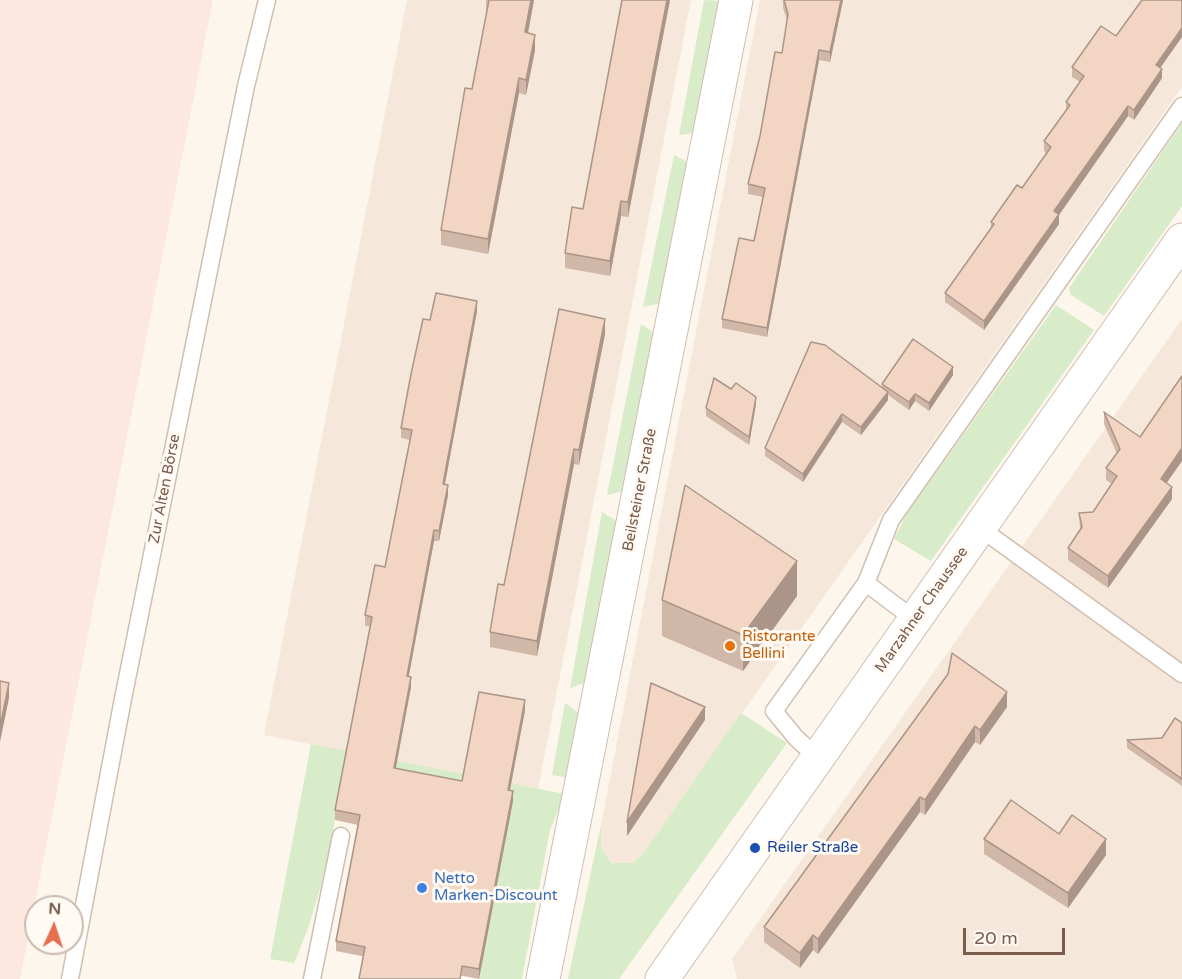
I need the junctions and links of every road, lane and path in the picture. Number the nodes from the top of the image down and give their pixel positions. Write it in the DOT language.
graph roads {
  1 [pos="267,0"];
  2 [pos="736,0"];
  3 [pos="1182,106"];
  4 [pos="1182,240"];
  5 [pos="980,528"];
  6 [pos="866,583"];
  7 [pos="915,620"];
  8 [pos="1182,674"];
  9 [pos="818,758"];
  10 [pos="341,836"];
  11 [pos="668,977"];
  12 [pos="70,979"];
  13 [pos="312,979"];
  14 [pos="543,979"];
  1 -- 12 [label="lane, Zur Alten Börse"];
  2 -- 14 [label="street, Beilsteiner Straße"];
  3 -- 6 [label="lane"];
  4 -- 5 [label="street, Marzahner Chaussee"];
  5 -- 7 [label="street, Marzahner Chaussee"];
  5 -- 8 [label="lane"];
  6 -- 7 [label="lane"];
  6 -- 9 [label="lane"];
  7 -- 9 [label="street, Marzahner Chaussee"];
  9 -- 11 [label="street, Marzahner Chaussee"];
  10 -- 13 [label="lane"];
}
